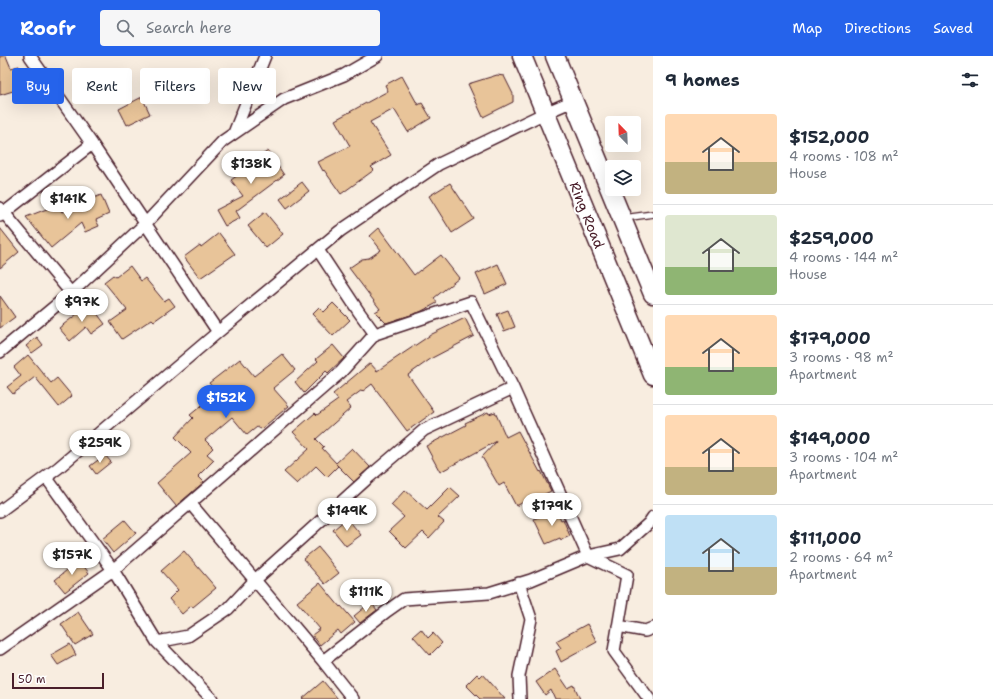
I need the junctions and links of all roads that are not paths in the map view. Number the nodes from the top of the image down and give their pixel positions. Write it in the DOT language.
graph roads {
  1 [pos="30,56"];
  2 [pos="265,56"];
  3 [pos="377,56"];
  4 [pos="522,56"];
  5 [pos="555,56"];
  6 [pos="573,101"];
  7 [pos="545,113"];
  8 [pos="233,134"];
  9 [pos="92,144"];
  10 [pos="1,212"];
  11 [pos="653,214"];
  12 [pos="622,218"];
  13 [pos="146,224"];
  14 [pos="318,250"];
  15 [pos="71,293"];
  16 [pos="653,294"];
  17 [pos="218,332"];
  18 [pos="375,334"];
  19 [pos="0,352"];
  20 [pos="653,375"];
  21 [pos="513,388"];
  22 [pos="46,477"];
  23 [pos="190,503"];
  24 [pos="0,511"];
  25 [pos="653,517"];
  26 [pos="588,556"];
  27 [pos="113,570"];
  28 [pos="255,580"];
  29 [pos="519,583"];
  30 [pos="618,626"];
  31 [pos="653,628"];
  32 [pos="157,642"];
  33 [pos="0,649"];
  34 [pos="324,661"];
  35 [pos="212,699"];
  36 [pos="353,699"];
  37 [pos="520,699"];
  38 [pos="649,699"];
  1 -- 9 [label="street"];
  2 -- 8 [label="street"];
  3 -- 8 [label="street"];
  4 -- 7 [label="main road, Ring Road"];
  5 -- 6 [label="main road"];
  6 -- 7 [label="street"];
  6 -- 12 [label="main road"];
  7 -- 14 [label="street"];
  7 -- 20 [label="main road, Ring Road"];
  8 -- 13 [label="street"];
  9 -- 10 [label="street"];
  9 -- 13 [label="street"];
  10 -- 15 [label="street"];
  11 -- 12 [label="lane"];
  12 -- 16 [label="main road"];
  13 -- 15 [label="street"];
  13 -- 17 [label="street"];
  14 -- 17 [label="street"];
  14 -- 18 [label="street"];
  15 -- 19 [label="street"];
  17 -- 22 [label="street"];
  18 -- 21 [label="street"];
  18 -- 23 [label="street"];
  21 -- 26 [label="street"];
  21 -- 28 [label="street"];
  22 -- 24 [label="street"];
  22 -- 27 [label="street"];
  23 -- 27 [label="street"];
  23 -- 28 [label="street"];
  25 -- 26 [label="street"];
  26 -- 29 [label="street"];
  26 -- 30 [label="street"];
  27 -- 32 [label="street"];
  27 -- 33 [label="street"];
  28 -- 32 [label="street"];
  28 -- 34 [label="street"];
  29 -- 34 [label="street"];
  29 -- 37 [label="street"];
  30 -- 31 [label="street"];
  30 -- 38 [label="street"];
  32 -- 35 [label="street"];
  34 -- 36 [label="street"];
}
